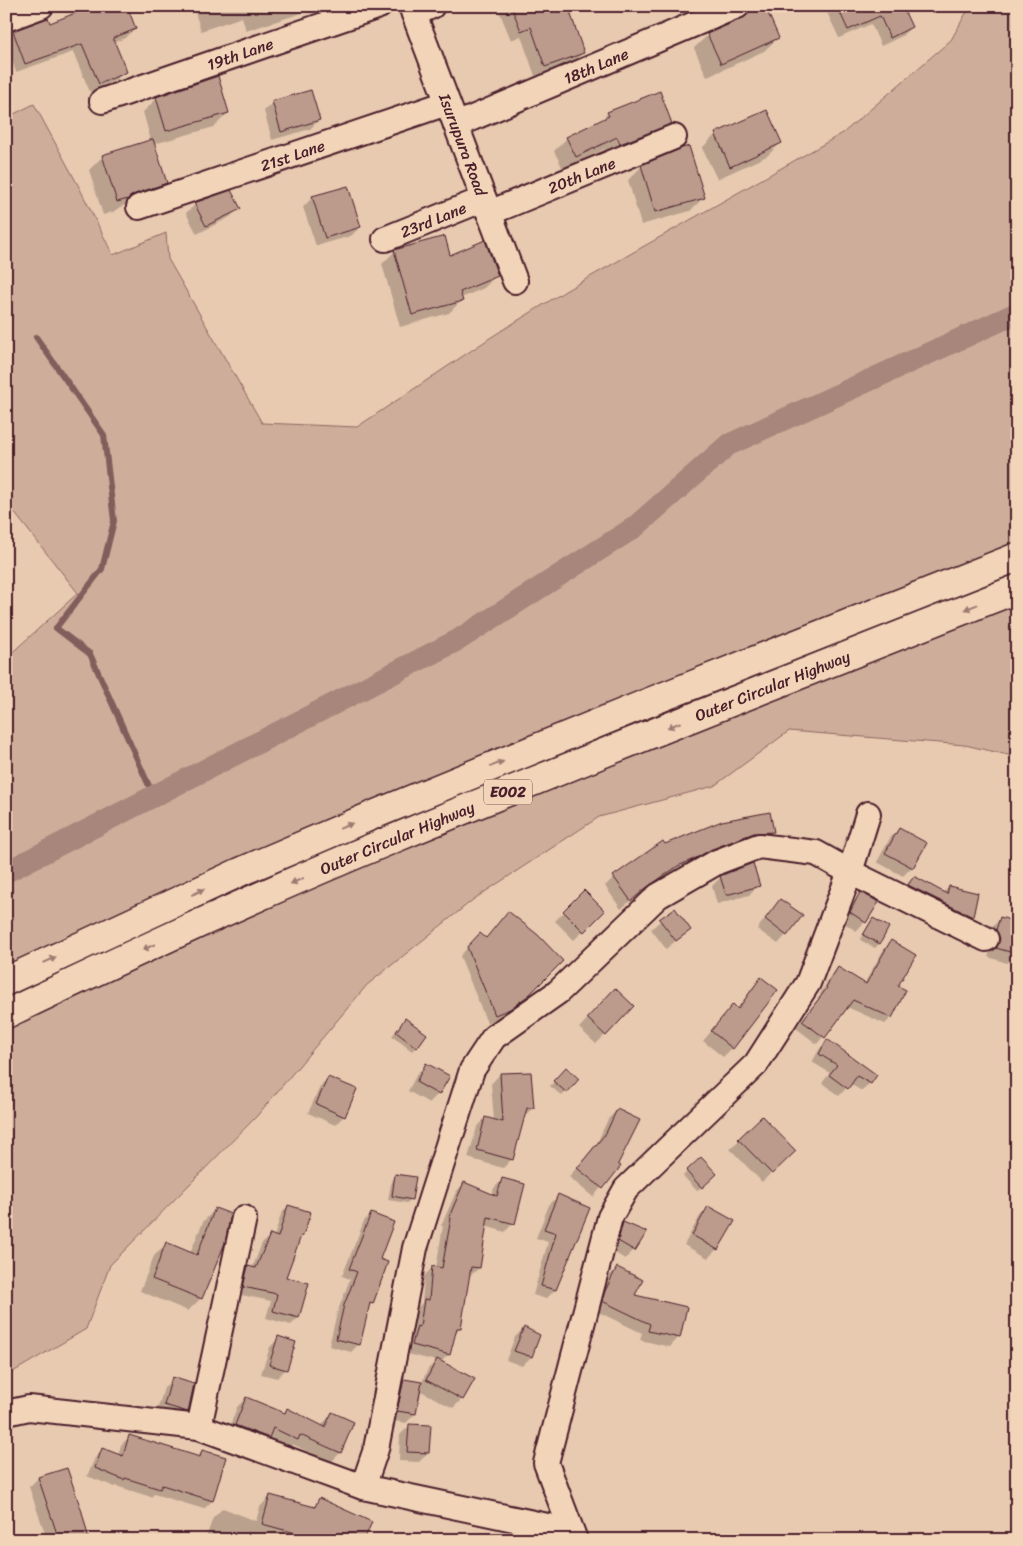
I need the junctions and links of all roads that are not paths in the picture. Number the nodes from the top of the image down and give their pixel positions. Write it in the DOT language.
graph roads {
  1 [pos="41,6"];
  2 [pos="379,6"];
  3 [pos="737,6"];
  4 [pos="419,9"];
  5 [pos="6,19"];
  6 [pos="102,101"];
  7 [pos="452,114"];
  8 [pos="674,137"];
  9 [pos="139,206"];
  10 [pos="486,206"];
  11 [pos="385,240"];
  12 [pos="515,281"];
  13 [pos="1017,557"];
  14 [pos="1017,589"];
  15 [pos="868,814"];
  16 [pos="850,872"];
  17 [pos="986,939"];
  18 [pos="6,981"];
  19 [pos="6,1014"];
  20 [pos="244,1218"];
  21 [pos="6,1413"];
  22 [pos="199,1427"];
  23 [pos="363,1487"];
  24 [pos="573,1535"];
  1 -- 5 [label="street"];
  2 -- 6 [label="street, 19th Lane"];
  3 -- 7 [label="street, 18th Lane"];
  4 -- 7 [label="street, Isurupura Road"];
  7 -- 9 [label="street, 21st Lane"];
  7 -- 10 [label="street, Isurupura Road"];
  8 -- 10 [label="street, 20th Lane"];
  10 -- 11 [label="street, 23rd Lane"];
  10 -- 12 [label="street, Isurupura Road"];
  18 -- 13 [label="highway, Outer Circular Highway / E002, one-way"];
  14 -- 19 [label="highway, Outer Circular Highway / E002, one-way"];
  15 -- 16 [label="street"];
  16 -- 17 [label="street"];
  16 -- 23 [label="street"];
  16 -- 24 [label="street"];
  20 -- 22 [label="street"];
  21 -- 22 [label="street"];
  22 -- 23 [label="street"];
  23 -- 24 [label="street"];
}
